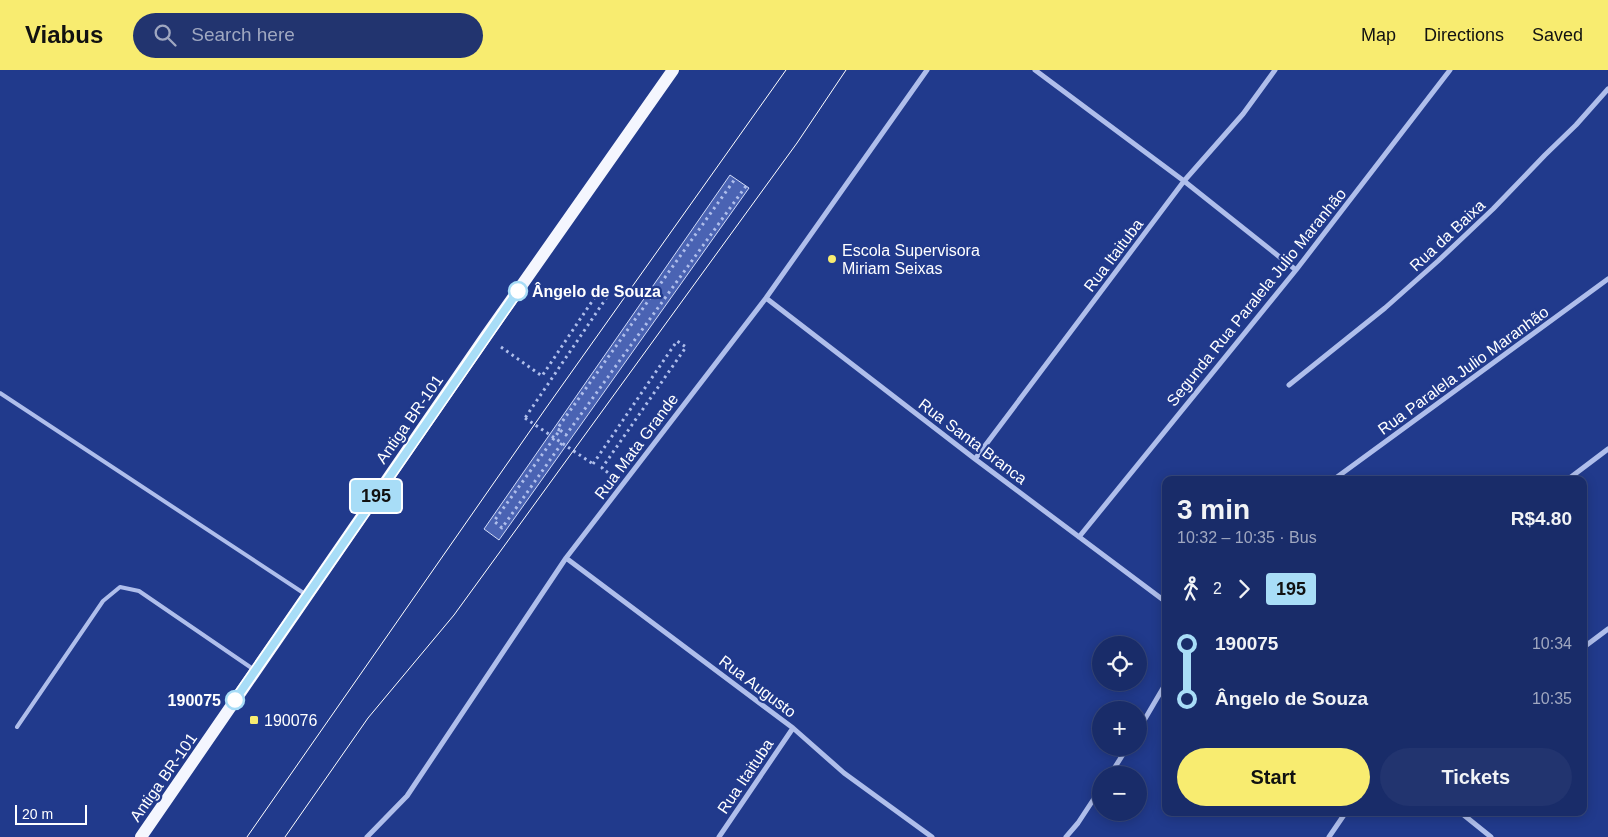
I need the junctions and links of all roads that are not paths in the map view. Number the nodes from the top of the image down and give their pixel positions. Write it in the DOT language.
graph roads {
  1 [pos="673,70"];
  2 [pos="927,70"];
  3 [pos="1035,70"];
  4 [pos="1275,70"];
  5 [pos="1450,70"];
  6 [pos="1608,90"];
  7 [pos="1184,181"];
  8 [pos="1296,270"];
  9 [pos="1608,280"];
  10 [pos="766,298"];
  11 [pos="1289,385"];
  12 [pos="0,393"];
  13 [pos="1608,449"];
  14 [pos="975,459"];
  15 [pos="1338,476"];
  16 [pos="1572,476"];
  17 [pos="1079,537"];
  18 [pos="566,558"];
  19 [pos="307,596"];
  20 [pos="1162,599"];
  21 [pos="1608,629"];
  22 [pos="1587,645"];
  23 [pos="255,671"];
  24 [pos="1162,690"];
  25 [pos="1147,715"];
  26 [pos="18,727"];
  27 [pos="793,728"];
  28 [pos="1092,802"];
  29 [pos="1343,816"];
  30 [pos="1465,816"];
  31 [pos="141,837"];
  32 [pos="366,837"];
  33 [pos="718,837"];
  34 [pos="932,837"];
  35 [pos="1066,837"];
  36 [pos="1329,837"];
  37 [pos="1491,837"];
  1 -- 19 [label="main road, Antiga BR-101"];
  2 -- 10 [label="street, Rua Mata Grande"];
  3 -- 7 [label="street"];
  4 -- 7 [label="street, Rua Itaituba"];
  5 -- 8 [label="street, Segunda Rua Paralela Julio Maranhão"];
  6 -- 11 [label="street, Rua da Baixa"];
  7 -- 8 [label="street"];
  7 -- 14 [label="street, Rua Itaituba"];
  8 -- 17 [label="street, Segunda Rua Paralela Julio Maranhão"];
  9 -- 15 [label="street, Rua Paralela Julio Maranhão"];
  10 -- 14 [label="street, Rua Santa Branca"];
  10 -- 18 [label="street, Rua Mata Grande"];
  12 -- 19 [label="lane"];
  13 -- 16 [label="street"];
  14 -- 17 [label="street, Rua Santa Branca"];
  17 -- 20 [label="street, Rua Santa Branca"];
  18 -- 27 [label="street, Rua Augusto"];
  18 -- 32 [label="street, Rua Mata Grande"];
  19 -- 23 [label="main road, Antiga BR-101"];
  21 -- 22 [label="street"];
  23 -- 26 [label="lane"];
  23 -- 31 [label="main road, Antiga BR-101"];
  24 -- 25 [label="street"];
  27 -- 33 [label="street, Rua Itaituba"];
  27 -- 34 [label="street, Rua Augusto"];
  28 -- 35 [label="street"];
  29 -- 36 [label="street"];
  30 -- 37 [label="street"];
}
